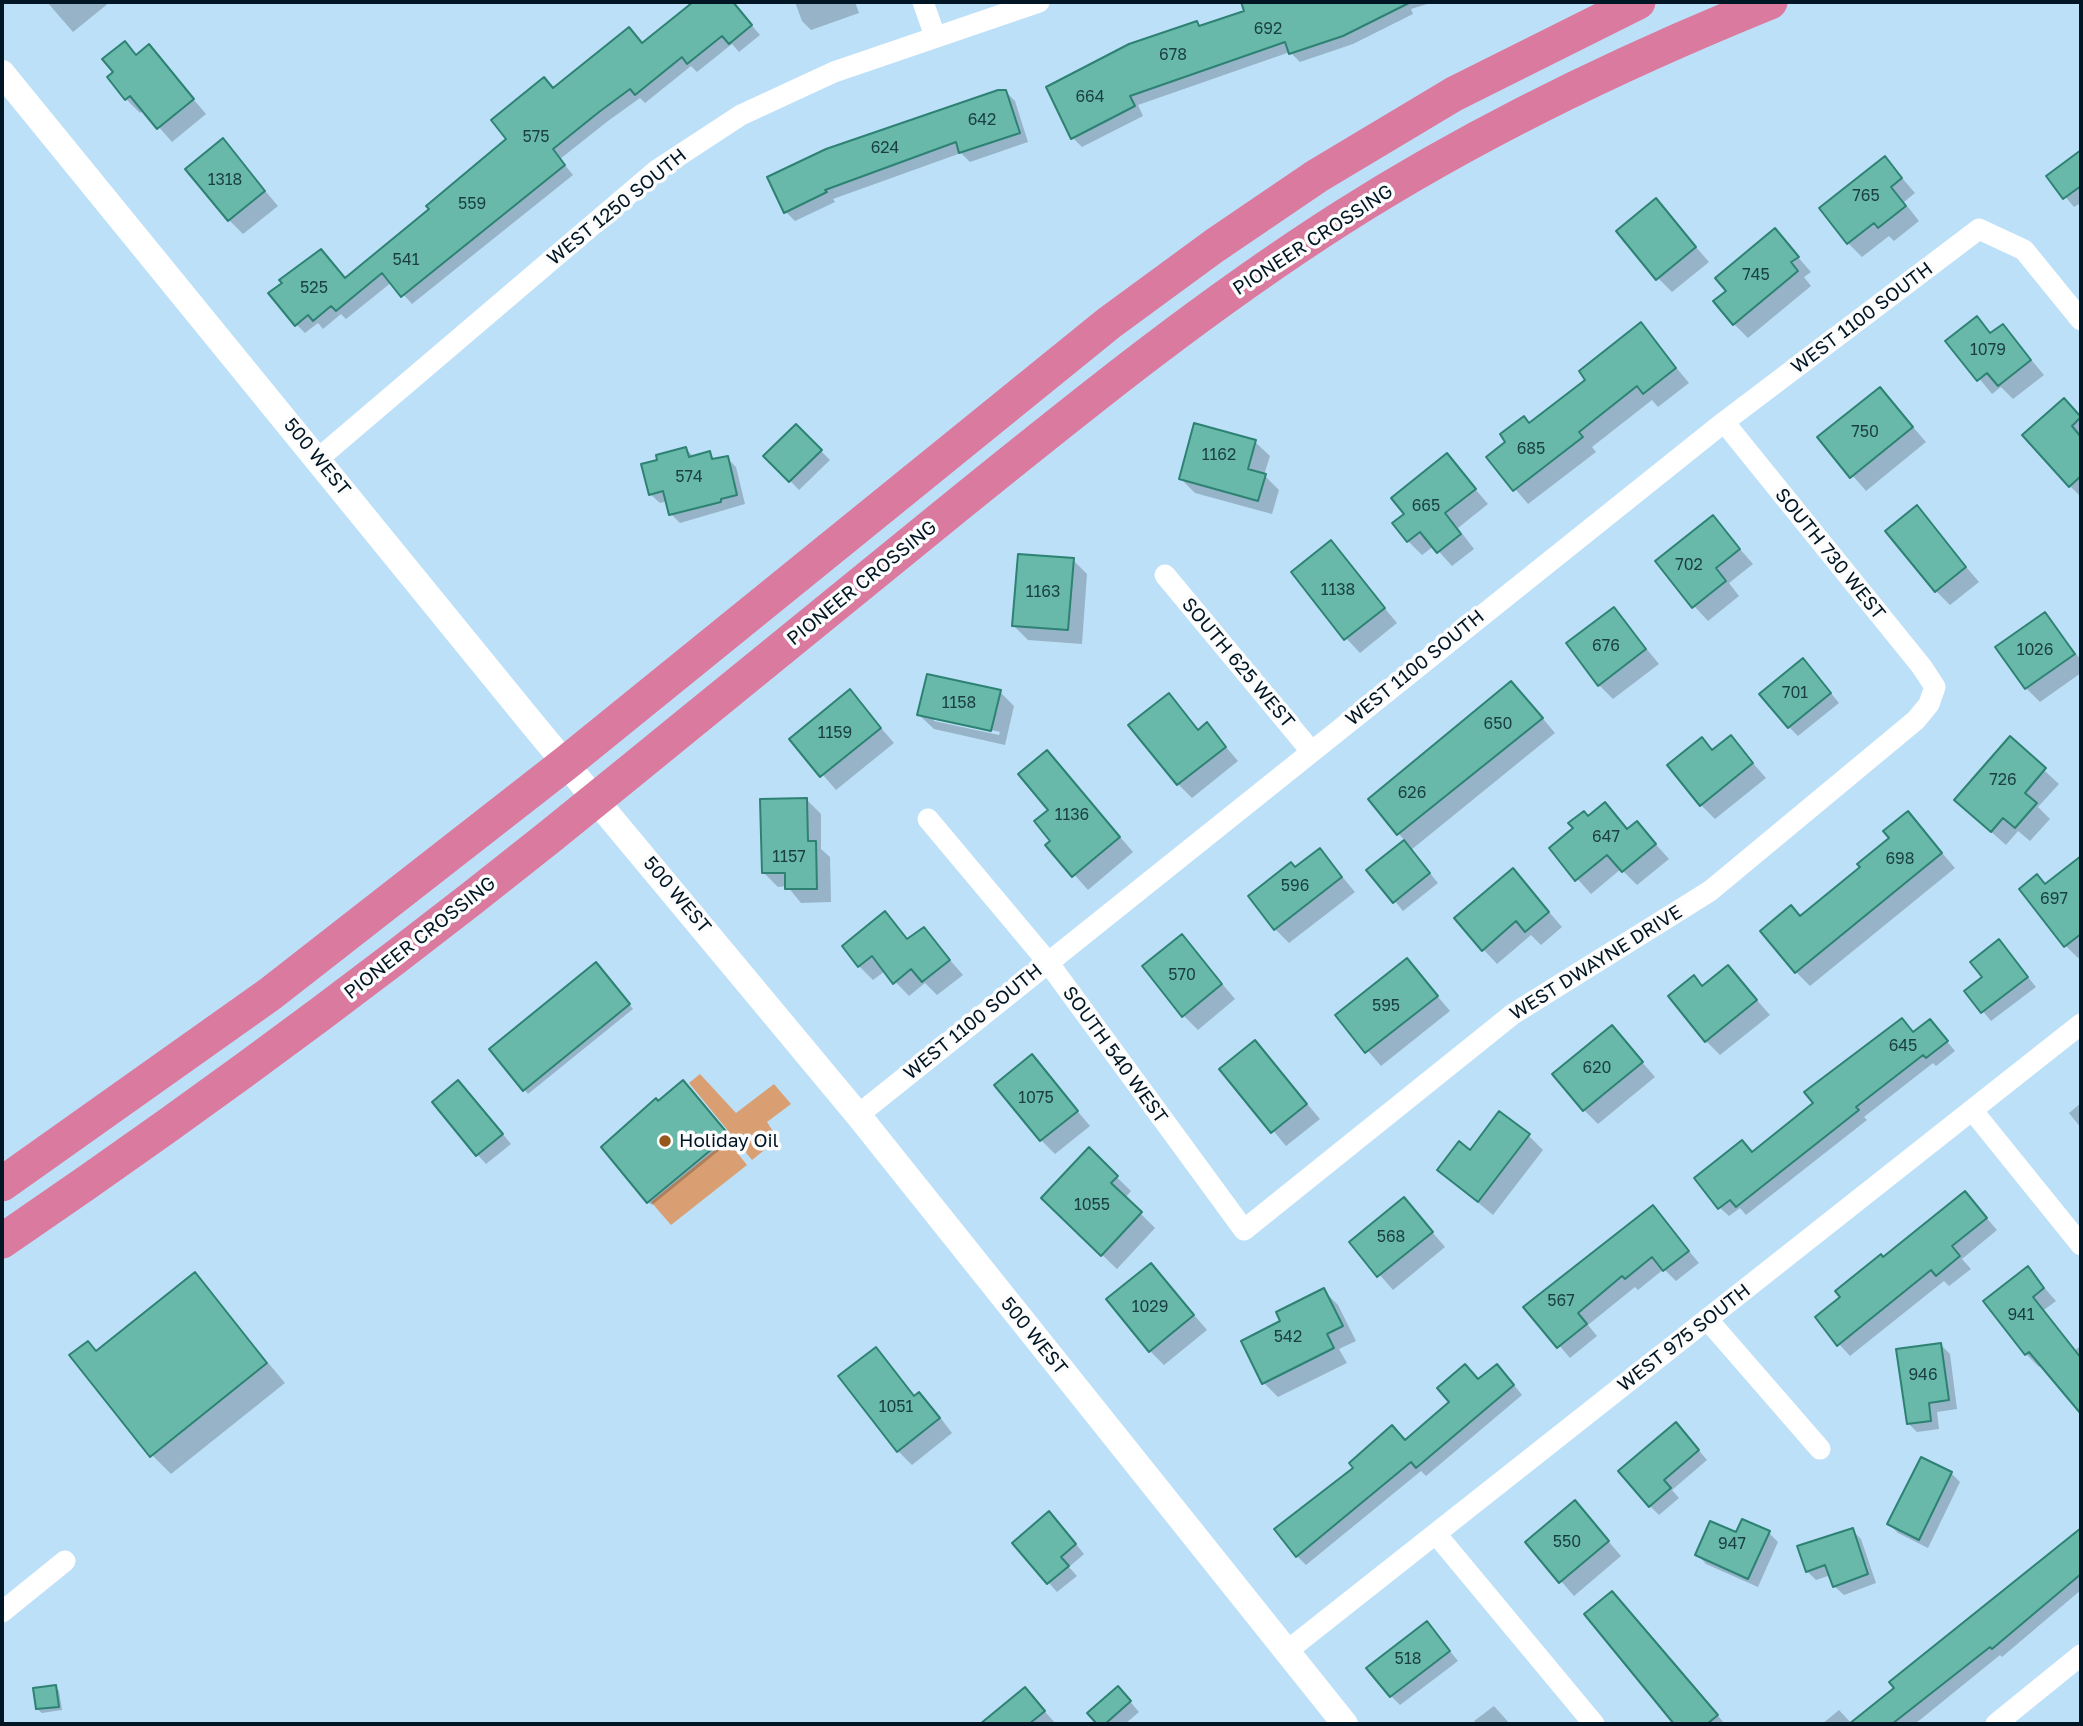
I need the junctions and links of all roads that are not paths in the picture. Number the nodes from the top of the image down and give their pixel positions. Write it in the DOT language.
graph roads {
  1 [pos="923,2"];
  2 [pos="1039,2"];
  3 [pos="1638,2"];
  4 [pos="1770,2"];
  5 [pos="935,36"];
  6 [pos="2,73"];
  7 [pos="2081,320"];
  8 [pos="1724,422"];
  9 [pos="319,458"];
  10 [pos="1164,575"];
  11 [pos="1935,687"];
  12 [pos="1311,751"];
  13 [pos="566,763"];
  14 [pos="597,799"];
  15 [pos="928,819"];
  16 [pos="1047,961"];
  17 [pos="2081,1024"];
  18 [pos="1972,1110"];
  19 [pos="858,1115"];
  20 [pos="2,1184"];
  21 [pos="1244,1230"];
  22 [pos="2,1241"];
  23 [pos="2081,1245"];
  24 [pos="1707,1319"];
  25 [pos="1820,1449"];
  26 [pos="1436,1534"];
  27 [pos="65,1561"];
  28 [pos="2,1612"];
  29 [pos="1286,1651"];
  30 [pos="2081,1655"];
  31 [pos="1345,1724"];
  32 [pos="1594,1724"];
  33 [pos="1996,1724"];
  1 -- 5 [label="street"];
  2 -- 5 [label="street, WEST 1250 SOUTH"];
  3 -- 13 [label="highway"];
  4 -- 14 [label="highway, PIONEER CROSSING"];
  5 -- 9 [label="street, WEST 1250 SOUTH"];
  6 -- 9 [label="street, 500 WEST"];
  7 -- 8 [label="street, WEST 1100 SOUTH"];
  8 -- 11 [label="street, SOUTH 730 WEST"];
  8 -- 12 [label="street, WEST 1100 SOUTH"];
  9 -- 13 [label="street, 500 WEST"];
  10 -- 12 [label="street, SOUTH 625 WEST"];
  11 -- 21 [label="street, WEST DWAYNE DRIVE"];
  12 -- 16 [label="street, WEST 1100 SOUTH"];
  13 -- 14 [label="street, 500 WEST"];
  13 -- 20 [label="highway"];
  14 -- 19 [label="street, 500 WEST"];
  14 -- 22 [label="highway, PIONEER CROSSING"];
  15 -- 16 [label="street, SOUTH 540 WEST"];
  16 -- 19 [label="street, WEST 1100 SOUTH"];
  16 -- 21 [label="street, SOUTH 540 WEST"];
  17 -- 18 [label="street, WEST 975 SOUTH"];
  18 -- 23 [label="street"];
  18 -- 24 [label="street, WEST 975 SOUTH"];
  19 -- 29 [label="street, 500 WEST"];
  24 -- 25 [label="street"];
  24 -- 26 [label="street, WEST 975 SOUTH"];
  26 -- 29 [label="street, WEST 975 SOUTH"];
  26 -- 32 [label="street"];
  27 -- 28 [label="street"];
  29 -- 31 [label="street, 500 WEST"];
  30 -- 33 [label="street"];
}
